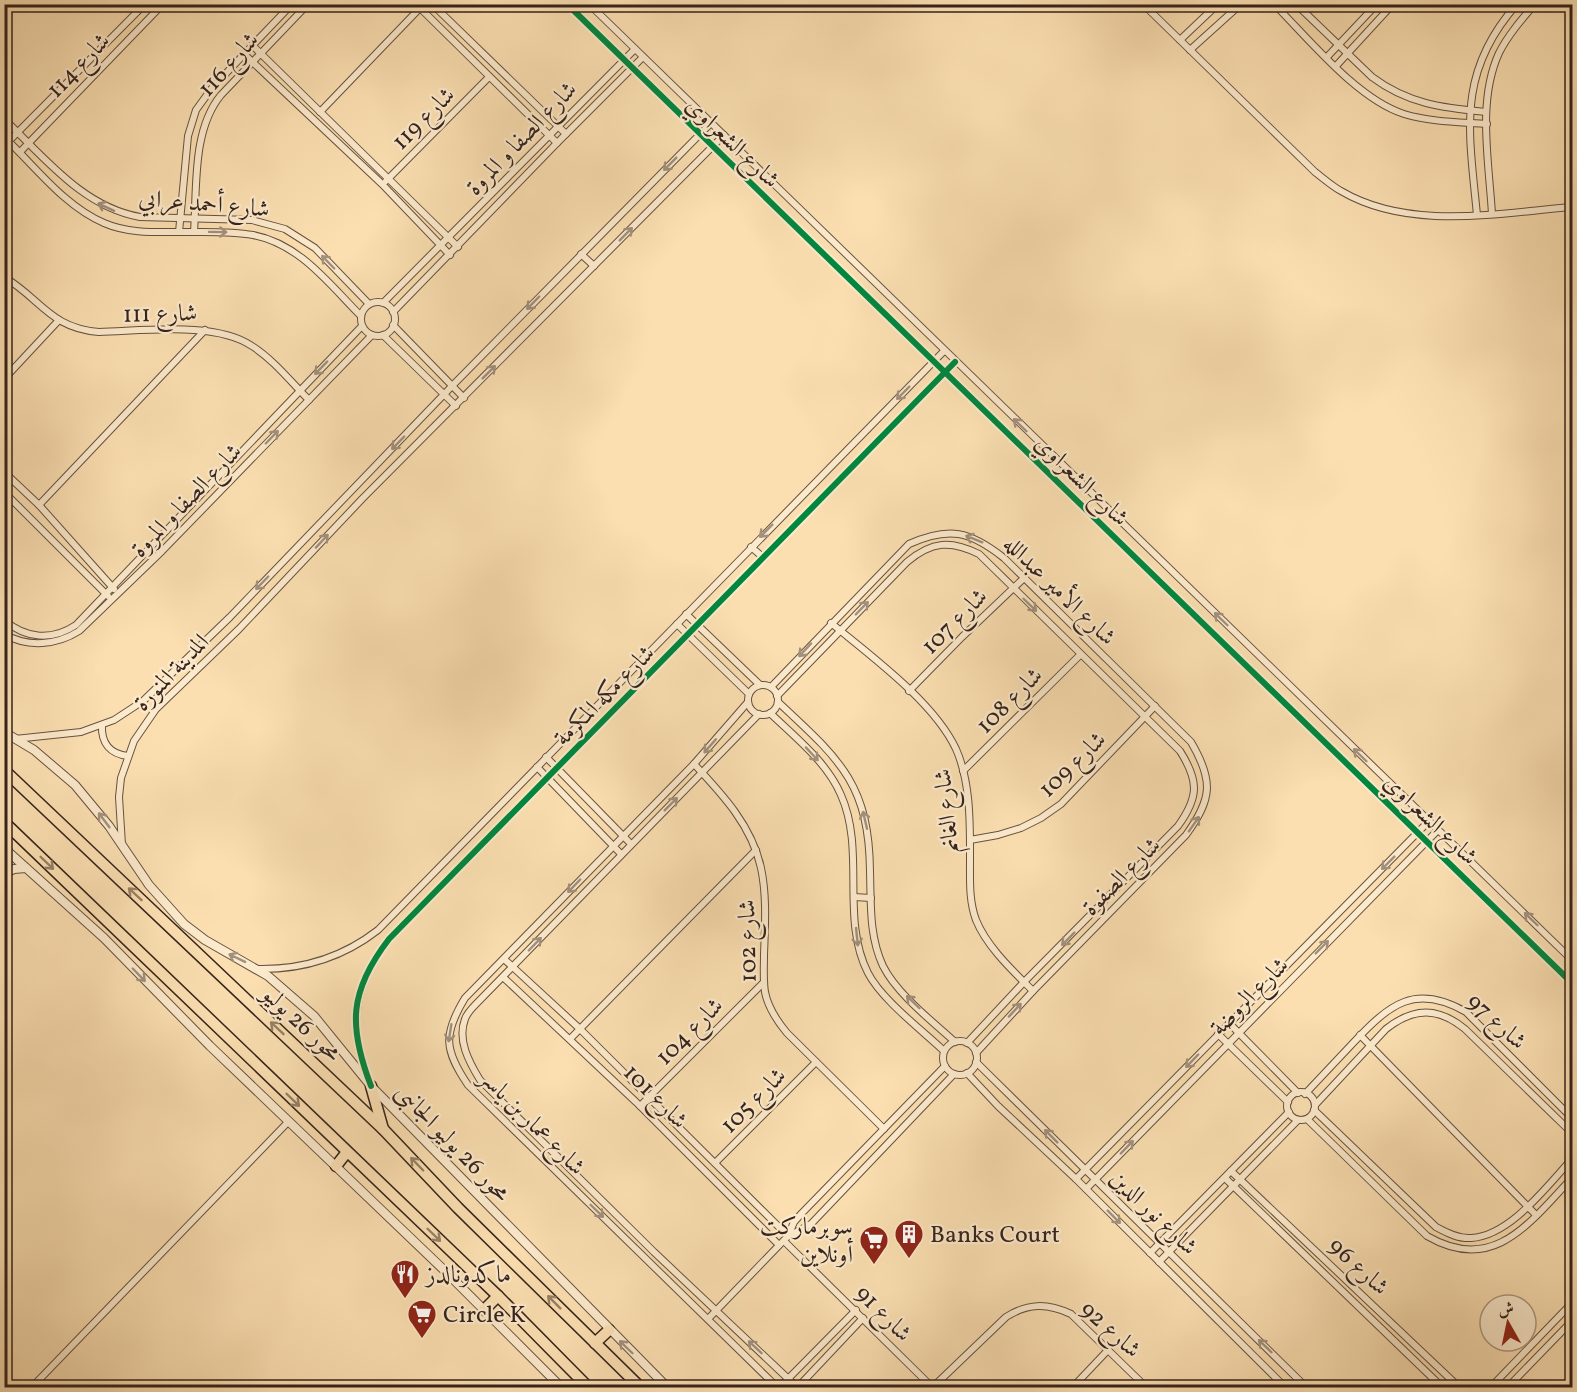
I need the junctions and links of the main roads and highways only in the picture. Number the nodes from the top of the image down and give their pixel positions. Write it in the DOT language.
graph roads {
  1 [pos="4,770"];
  2 [pos="4,822"];
  3 [pos="371,1086"];
  4 [pos="383,1129"];
  5 [pos="347,1152"];
  6 [pos="336,1166"];
  7 [pos="498,1296"];
  8 [pos="484,1310"];
  9 [pos="609,1330"];
  10 [pos="595,1343"];
  11 [pos="589,1388"];
  12 [pos="641,1388"];
  4 -- 1 [label="highway, محور 26 يوليو, one-way"];
  2 -- 5 [label="highway, one-way"];
  3 -- 4 [label="highway"];
  10 -- 4 [label="highway, محور 26 يوليو, one-way"];
  5 -- 6 [label="highway"];
  5 -- 7 [label="highway, one-way"];
  7 -- 8 [label="highway"];
  7 -- 11 [label="highway"];
  9 -- 10 [label="highway"];
  10 -- 12 [label="highway, محور 26 يوليو"];
}
